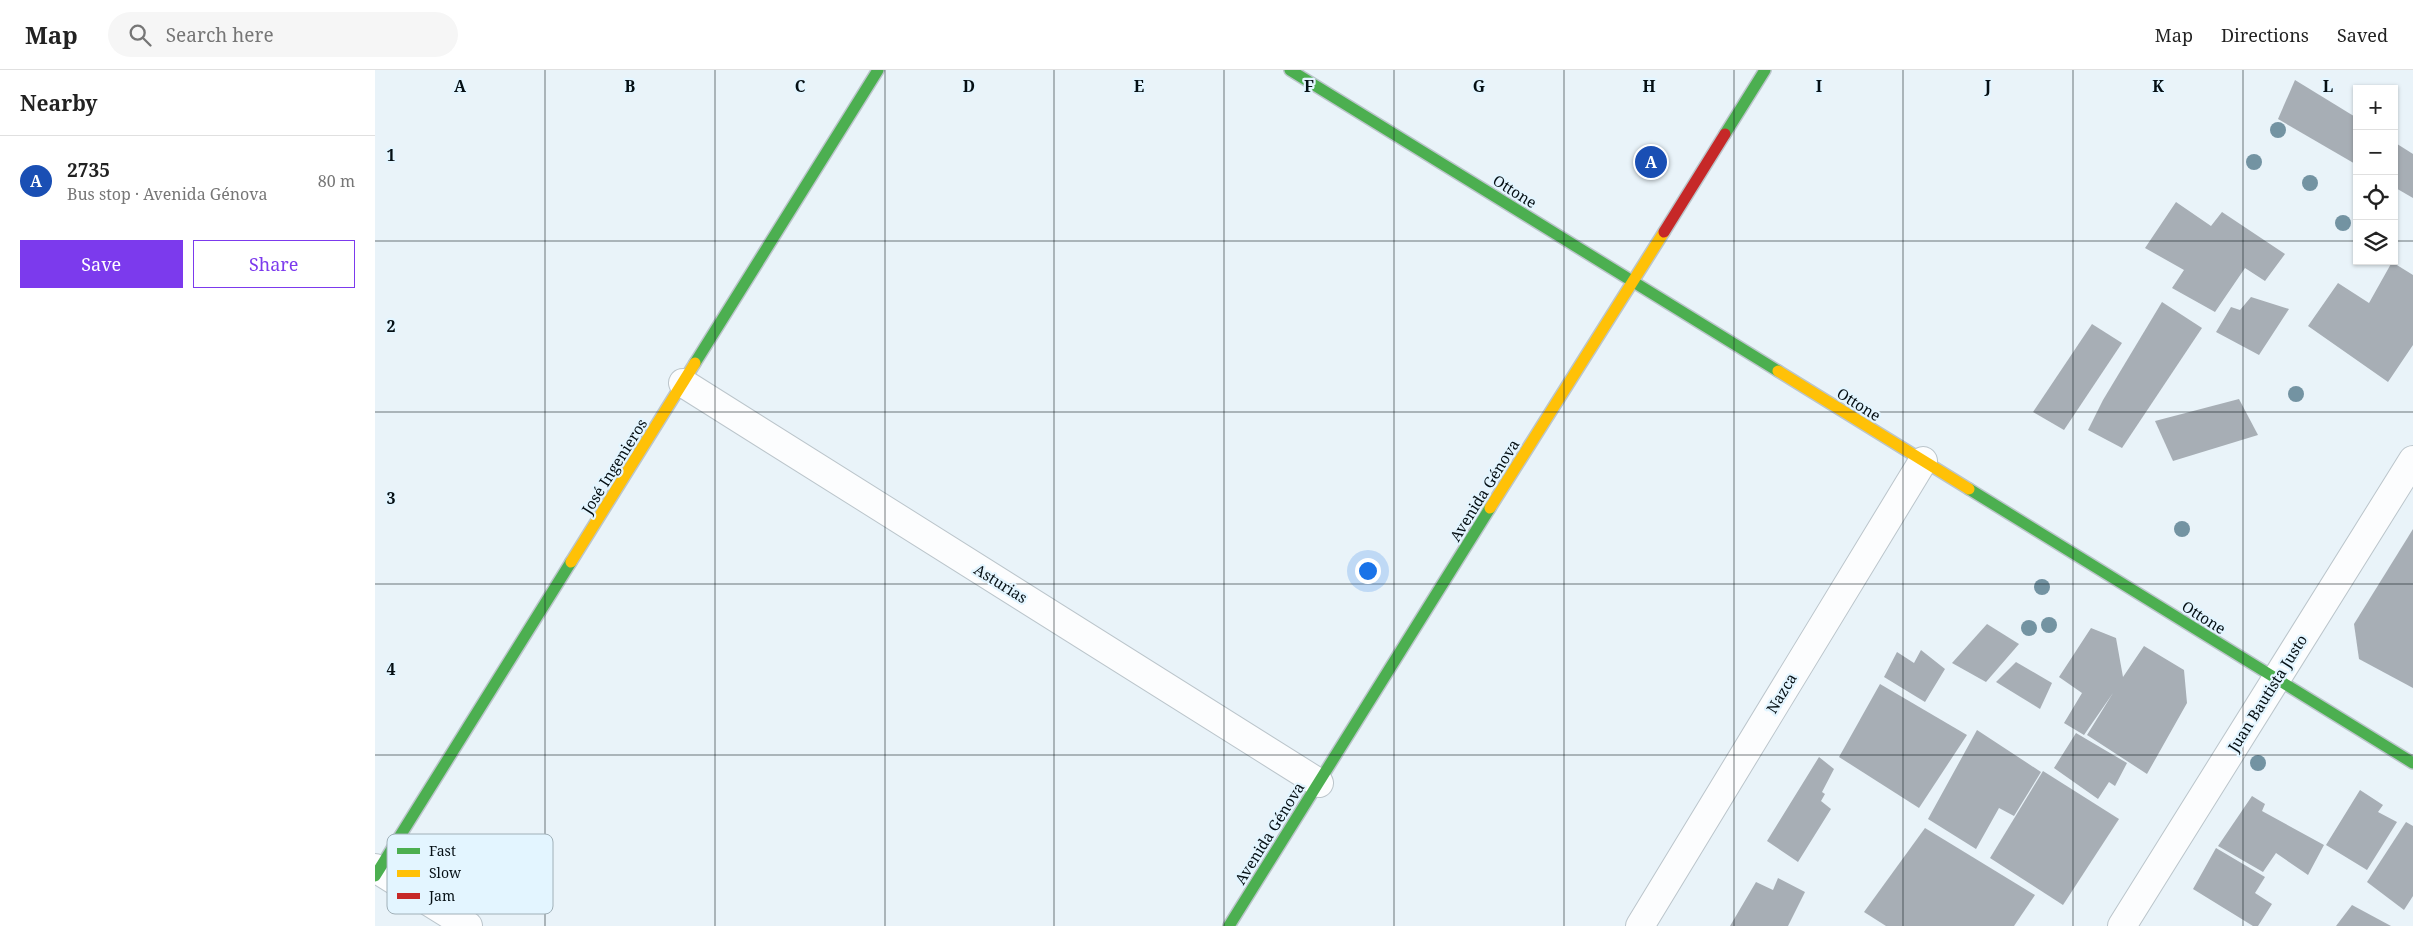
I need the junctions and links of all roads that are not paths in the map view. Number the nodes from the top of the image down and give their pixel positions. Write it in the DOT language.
graph roads {
  1 [pos="877,70"];
  2 [pos="1290,70"];
  3 [pos="1765,70"];
  4 [pos="1632,281"];
  5 [pos="683,384"];
  6 [pos="2413,460"];
  7 [pos="1923,461"];
  8 [pos="2276,679"];
  9 [pos="2413,763"];
  10 [pos="1319,783"];
  11 [pos="399,834"];
  12 [pos="387,854"];
  13 [pos="376,871"];
  14 [pos="387,878"];
  15 [pos="448,914"];
  16 [pos="468,926"];
  17 [pos="1229,926"];
  18 [pos="1640,926"];
  19 [pos="2122,926"];
  1 -- 5 [label="street, José Ingenieros"];
  2 -- 4 [label="street, Ottone"];
  3 -- 4 [label="street, Avenida Génova"];
  4 -- 7 [label="street, Ottone"];
  4 -- 10 [label="street, Avenida Génova"];
  5 -- 10 [label="street, Asturias"];
  5 -- 11 [label="street, José Ingenieros"];
  6 -- 8 [label="street, Juan Bautista Justo"];
  7 -- 8 [label="street, Ottone"];
  7 -- 18 [label="street, Nazca"];
  8 -- 9 [label="street, Ottone"];
  8 -- 19 [label="street, Juan Bautista Justo"];
  10 -- 17 [label="street, Avenida Génova"];
  12 -- 13 [label="street, José Ingenieros"];
  13 -- 14 [label="street"];
  15 -- 16 [label="street"];
}
